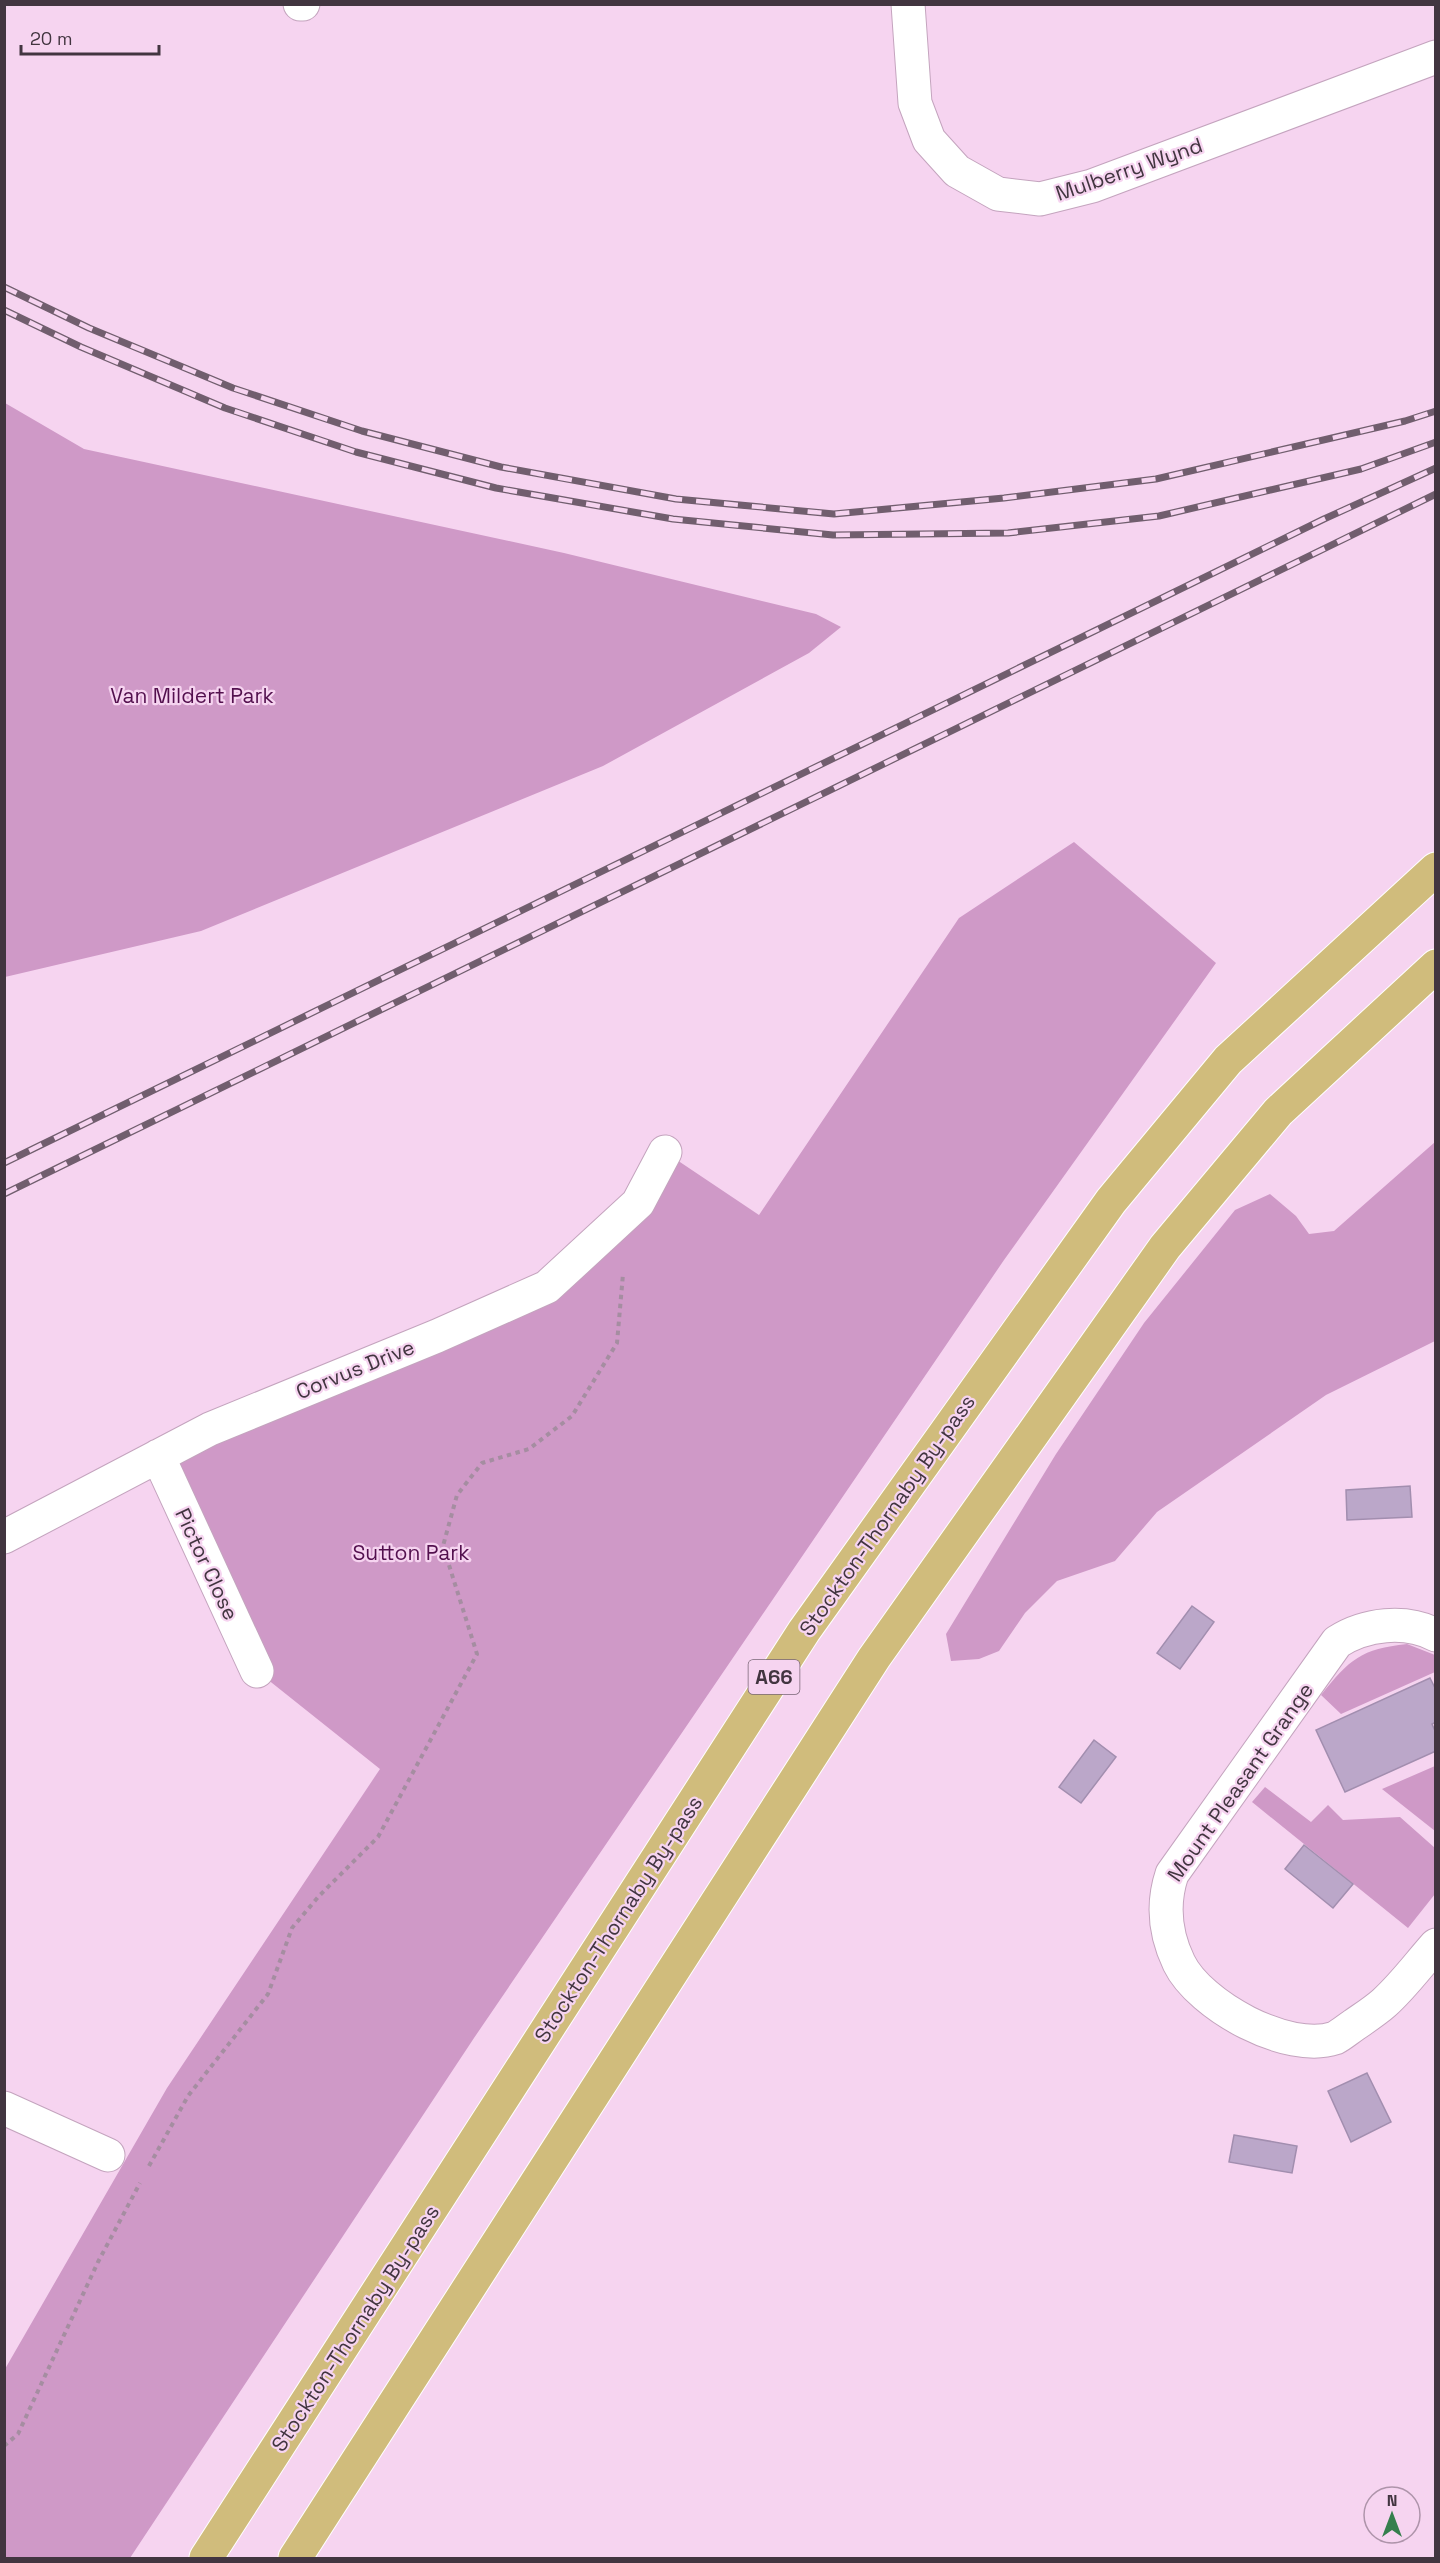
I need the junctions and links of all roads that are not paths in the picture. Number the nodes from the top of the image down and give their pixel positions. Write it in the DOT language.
graph roads {
  1 [pos="908,4"];
  2 [pos="1436,57"];
  3 [pos="1436,869"];
  4 [pos="1436,966"];
  5 [pos="665,1152"];
  6 [pos="158,1456"];
  7 [pos="4,1537"];
  8 [pos="1436,1635"];
  9 [pos="257,1671"];
  10 [pos="1436,1945"];
  11 [pos="4,2108"];
  12 [pos="108,2155"];
  13 [pos="206,2559"];
  14 [pos="295,2559"];
  1 -- 2 [label="street, Mulberry Wynd"];
  3 -- 13 [label="highway, Stockton-Thornaby By-pass / A66"];
  4 -- 14 [label="highway"];
  5 -- 6 [label="street, Corvus Drive"];
  6 -- 7 [label="street, Corvus Drive"];
  6 -- 9 [label="street, Pictor Close"];
  8 -- 10 [label="street, Mount Pleasant Grange"];
  11 -- 12 [label="street"];
}
